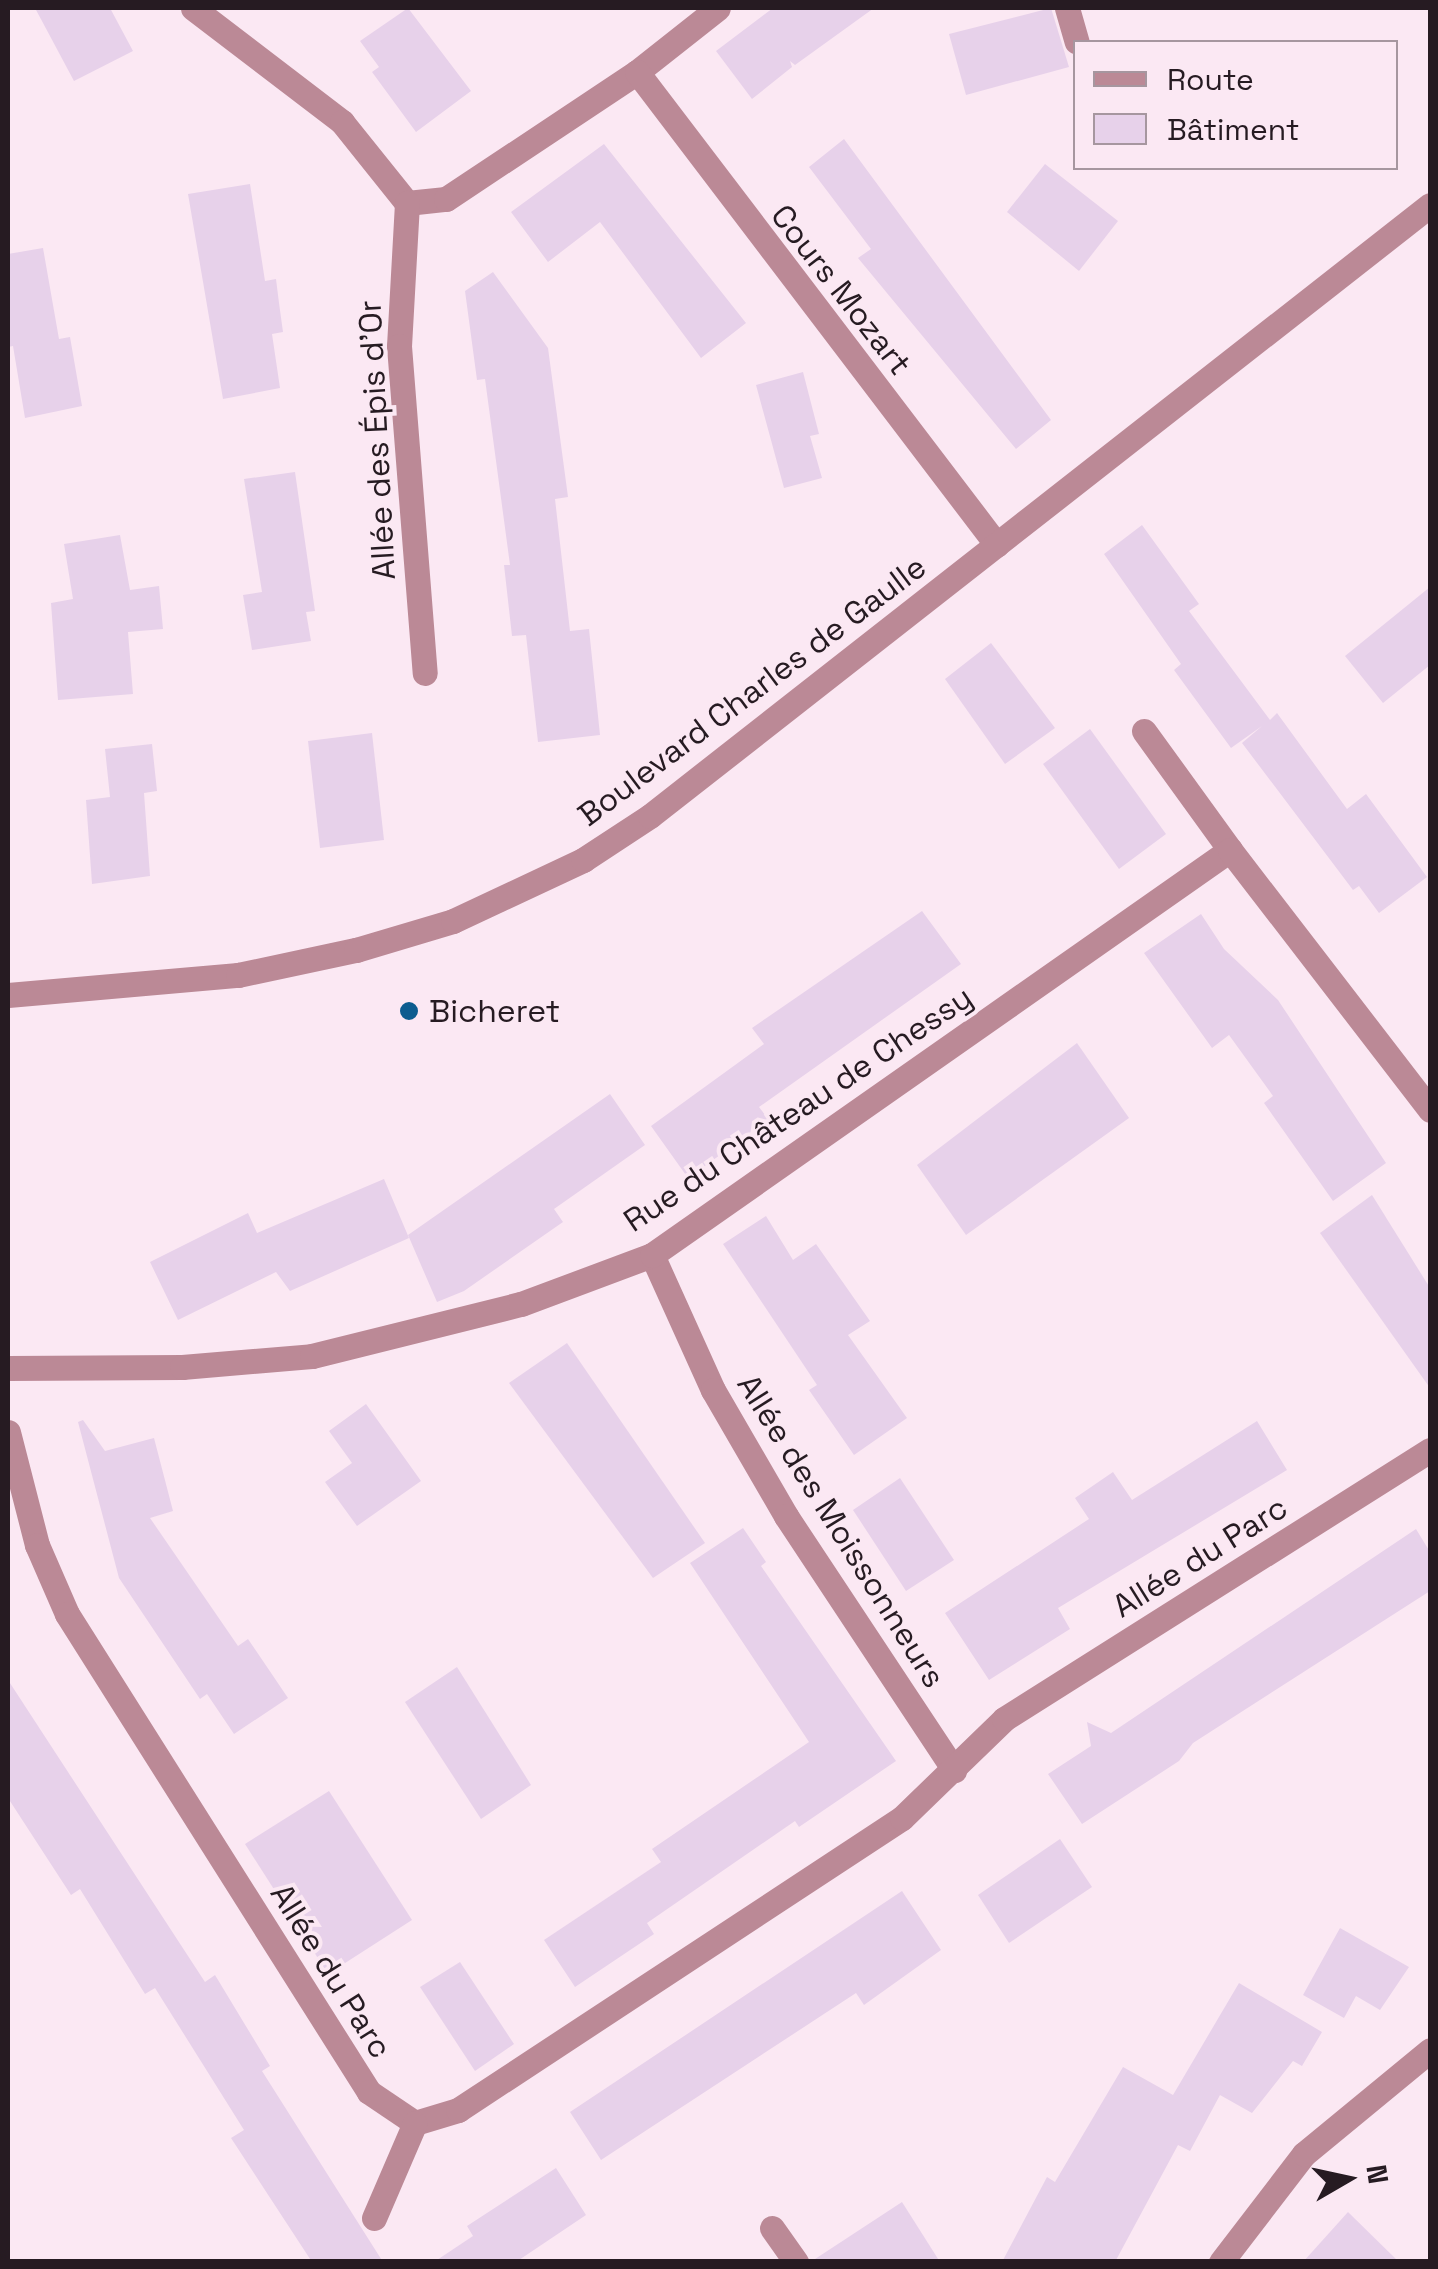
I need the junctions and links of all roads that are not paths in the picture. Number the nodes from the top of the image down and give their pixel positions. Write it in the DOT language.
graph roads {
  1 [pos="193,8"];
  2 [pos="718,8"];
  3 [pos="1067,8"];
  4 [pos="1076,40"];
  5 [pos="637,72"];
  6 [pos="407,202"];
  7 [pos="1430,205"];
  8 [pos="996,545"];
  9 [pos="425,674"];
  10 [pos="1144,730"];
  11 [pos="1230,850"];
  12 [pos="8,996"];
  13 [pos="1430,1110"];
  14 [pos="652,1255"];
  15 [pos="8,1368"];
  16 [pos="8,1432"];
  17 [pos="1430,1450"];
  18 [pos="954,1770"];
  19 [pos="1430,2050"];
  20 [pos="415,2124"];
  21 [pos="374,2218"];
  22 [pos="772,2228"];
  23 [pos="796,2262"];
  24 [pos="1221,2262"];
  1 -- 6 [label="street"];
  2 -- 5 [label="street"];
  3 -- 4 [label="street"];
  5 -- 6 [label="street"];
  5 -- 8 [label="street, Cours Mozart"];
  6 -- 9 [label="street, Allée des Épis d'Or"];
  7 -- 8 [label="street, Boulevard Charles de Gaulle"];
  8 -- 12 [label="street, Boulevard Charles de Gaulle"];
  10 -- 11 [label="street"];
  11 -- 13 [label="street"];
  11 -- 14 [label="street, Rue du Château de Chessy"];
  14 -- 15 [label="street, Rue du Château de Chessy"];
  14 -- 18 [label="street, Allée des Moissonneurs"];
  16 -- 20 [label="street, Allée du Parc"];
  17 -- 18 [label="street, Allée du Parc"];
  18 -- 20 [label="street, Allée du Parc"];
  19 -- 24 [label="street"];
  20 -- 21 [label="street"];
  22 -- 23 [label="street"];
}
